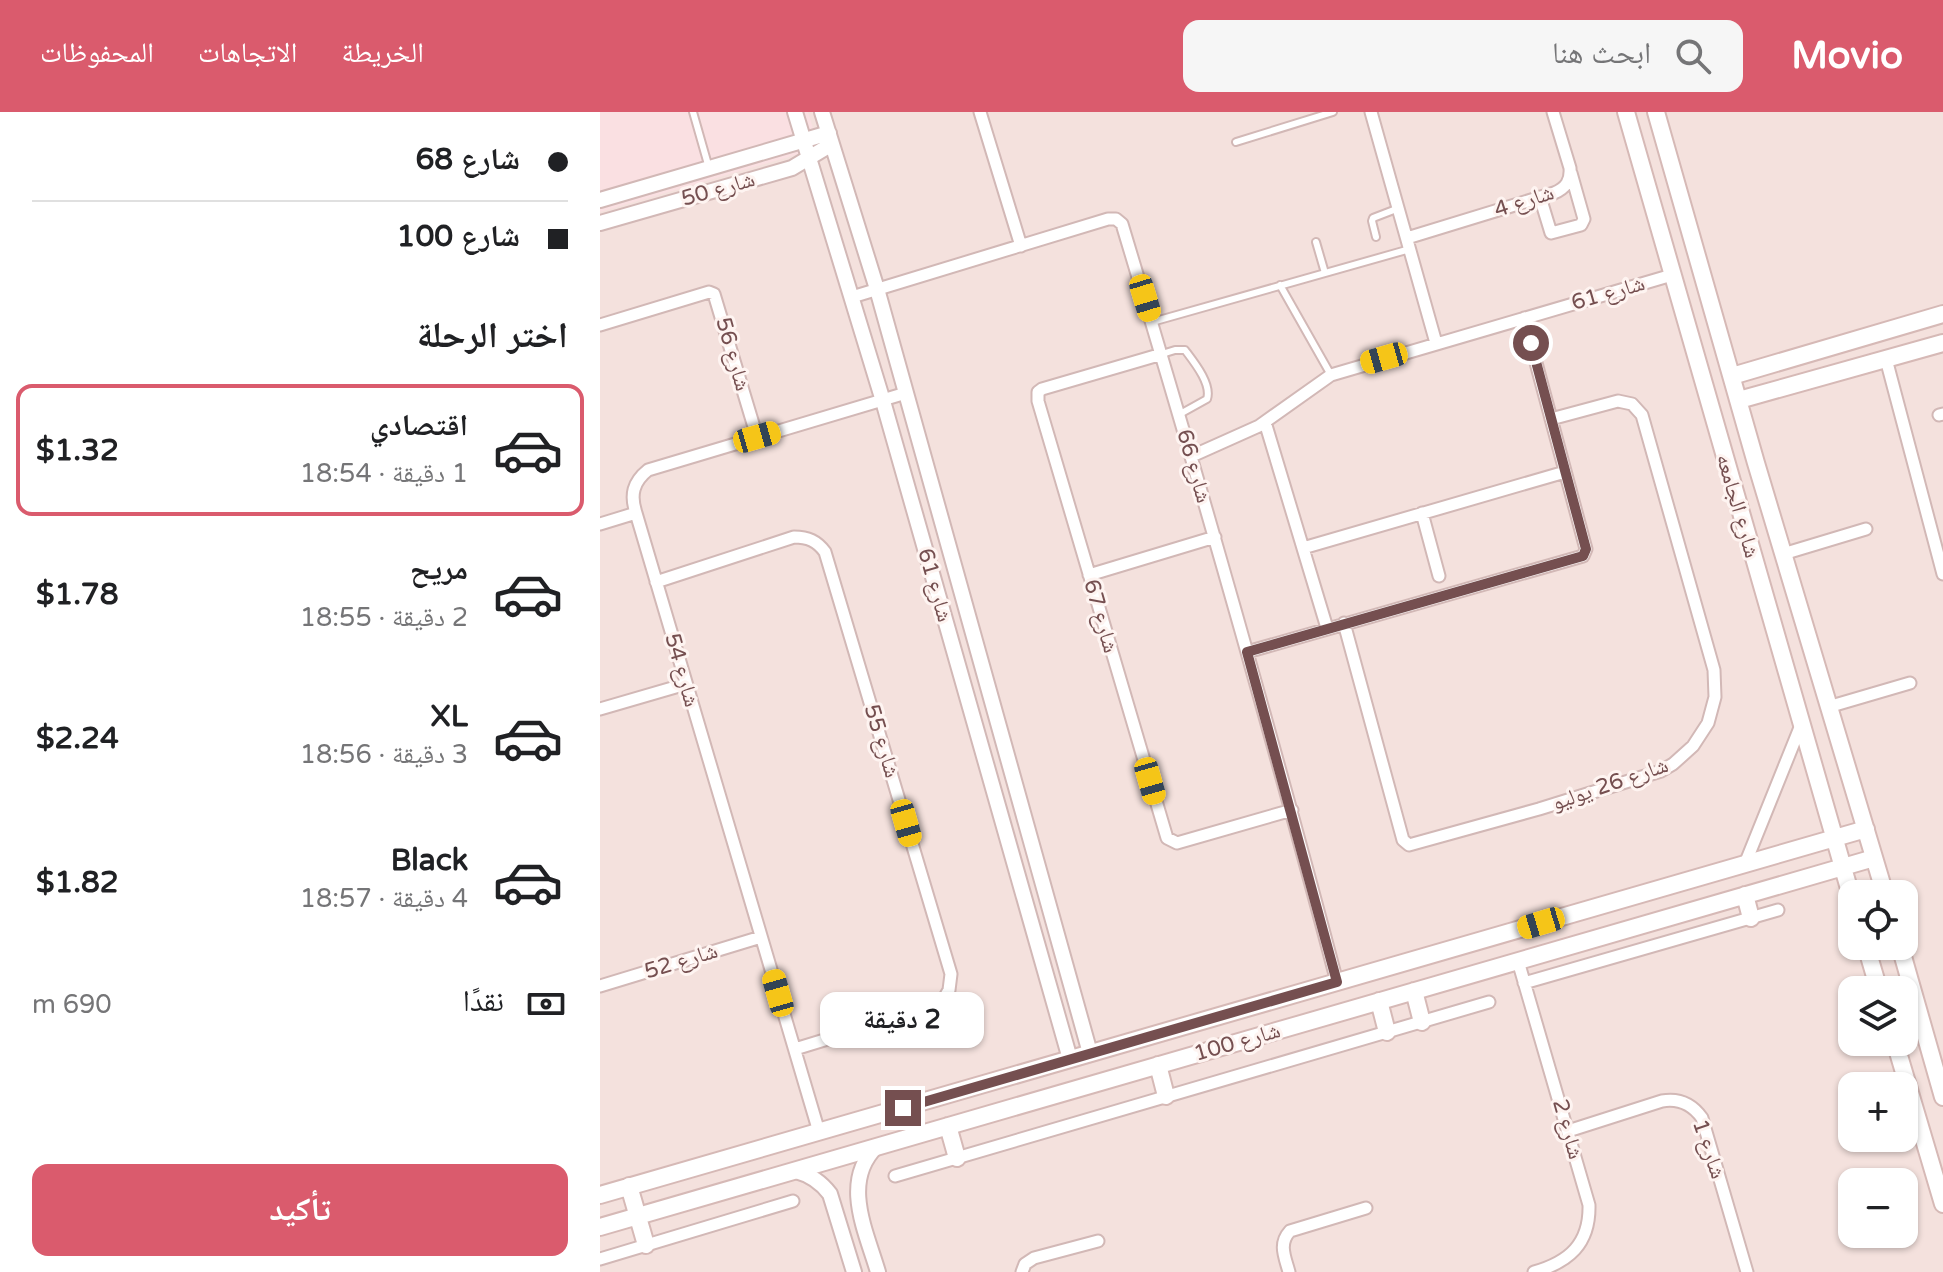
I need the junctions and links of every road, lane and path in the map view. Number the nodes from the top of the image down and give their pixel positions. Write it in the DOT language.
graph roads {
  1 [pos="693,112"];
  2 [pos="795,112"];
  3 [pos="822,112"];
  4 [pos="980,112"];
  5 [pos="1333,112"];
  6 [pos="1371,112"];
  7 [pos="1553,112"];
  8 [pos="1626,112"];
  9 [pos="1656,112"];
  10 [pos="830,138"];
  11 [pos="1664,139"];
  12 [pos="804,140"];
  13 [pos="1236,142"];
  14 [pos="1636,148"];
  15 [pos="809,158"];
  16 [pos="709,168"];
  17 [pos="1570,168"];
  18 [pos="1540,197"];
  19 [pos="600,200"];
  20 [pos="1399,208"];
  21 [pos="600,223"];
  22 [pos="1376,237"];
  23 [pos="1316,242"];
  24 [pos="1409,244"];
  25 [pos="1021,246"];
  26 [pos="1325,273"];
  27 [pos="1672,275"];
  28 [pos="1280,285"];
  29 [pos="877,289"];
  30 [pos="852,297"];
  31 [pos="1943,314"];
  32 [pos="1524,318"];
  33 [pos="1152,322"];
  34 [pos="600,325"];
  35 [pos="1436,343"];
  36 [pos="1943,343"];
  37 [pos="1162,354"];
  38 [pos="1886,359"];
  39 [pos="1331,375"];
  40 [pos="1732,376"];
  41 [pos="906,393"];
  42 [pos="1739,400"];
  43 [pos="883,401"];
  44 [pos="1180,414"];
  45 [pos="1551,419"];
  46 [pos="1265,422"];
  47 [pos="757,437"];
  48 [pos="1192,456"];
  49 [pos="1756,463"];
  50 [pos="1565,472"];
  51 [pos="1729,472"];
  52 [pos="636,513"];
  53 [pos="1422,513"];
  54 [pos="600,524"];
  55 [pos="1866,529"];
  56 [pos="1215,537"];
  57 [pos="1303,548"];
  58 [pos="1783,554"];
  59 [pos="1943,574"];
  60 [pos="1089,575"];
  61 [pos="1439,576"];
  62 [pos="656,582"];
  63 [pos="1344,623"];
  64 [pos="1327,628"];
  65 [pos="1247,652"];
  66 [pos="1910,683"];
  67 [pos="686,684"];
  68 [pos="1828,707"];
  69 [pos="600,709"];
  70 [pos="1801,725"];
  71 [pos="1292,810"];
  72 [pos="1866,829"];
  73 [pos="1834,838"];
  74 [pos="1874,858"];
  75 [pos="1745,864"];
  76 [pos="1842,867"];
  77 [pos="1846,880"];
  78 [pos="1881,880"];
  79 [pos="1674,884"];
  80 [pos="1745,895"];
  81 [pos="1778,910"];
  82 [pos="1681,913"];
  83 [pos="1751,918"];
  84 [pos="761,937"];
  85 [pos="1904,960"];
  86 [pos="1518,961"];
  87 [pos="1337,982"];
  88 [pos="1524,983"];
  89 [pos="600,986"];
  90 [pos="1414,991"];
  91 [pos="1379,1001"];
  92 [pos="1489,1002"];
  93 [pos="1212,1018"];
  94 [pos="1422,1022"];
  95 [pos="1387,1032"];
  96 [pos="1220,1047"];
  97 [pos="795,1049"];
  98 [pos="1090,1053"];
  99 [pos="1899,1056"];
  100 [pos="1070,1059"];
  101 [pos="1158,1065"];
  102 [pos="1166,1096"];
  103 [pos="1943,1097"];
  104 [pos="948,1126"];
  105 [pos="1568,1131"];
  106 [pos="819,1132"];
  107 [pos="876,1147"];
  108 [pos="957,1158"];
  109 [pos="796,1171"];
  110 [pos="895,1176"];
  111 [pos="629,1186"];
  112 [pos="600,1195"];
  113 [pos="793,1201"];
  114 [pos="858,1203"];
  115 [pos="1943,1204"];
  116 [pos="1366,1208"];
  117 [pos="836,1210"];
  118 [pos="637,1216"];
  119 [pos="600,1227"];
  120 [pos="1098,1241"];
  121 [pos="646,1245"];
  122 [pos="600,1259"];
  123 [pos="854,1272"];
  124 [pos="878,1272"];
  125 [pos="1022,1272"];
  126 [pos="1289,1272"];
  127 [pos="1534,1272"];
  128 [pos="1747,1272"];
  1 -- 16 [label="lane"];
  2 -- 12 [label="street, شارع 61"];
  3 -- 10 [label="street, شارع 61"];
  4 -- 25 [label="street"];
  5 -- 13 [label="lane"];
  6 -- 20 [label="street"];
  7 -- 17 [label="street, شارع 4"];
  8 -- 14 [label="main road, شارع الجامعه"];
  9 -- 11 [label="main road, شارع الجامعه"];
  10 -- 12 [label="street, شارع 50"];
  10 -- 15 [label="street, شارع 50"];
  10 -- 29 [label="street, شارع 61"];
  11 -- 14 [label="main road"];
  11 -- 40 [label="main road, شارع الجامعه"];
  12 -- 15 [label="street, شارع 61"];
  12 -- 16 [label="street, شارع 50"];
  14 -- 27 [label="main road, شارع الجامعه"];
  15 -- 21 [label="street, شارع 50"];
  15 -- 30 [label="street, شارع 61"];
  16 -- 19 [label="street, شارع 50"];
  17 -- 18 [label="street, شارع 4"];
  17 -- 18 [label="street"];
  18 -- 24 [label="street, شارع 4"];
  20 -- 22 [label="lane"];
  20 -- 24 [label="street"];
  23 -- 26 [label="lane"];
  24 -- 26 [label="lane"];
  24 -- 35 [label="street"];
  25 -- 29 [label="street, شارع 66"];
  25 -- 33 [label="street, شارع 66"];
  26 -- 28 [label="lane"];
  27 -- 32 [label="street, شارع 61"];
  27 -- 51 [label="main road, شارع الجامعه"];
  28 -- 33 [label="lane"];
  28 -- 39 [label="lane"];
  29 -- 30 [label="street, شارع 66"];
  29 -- 41 [label="street, شارع 61"];
  30 -- 43 [label="street, شارع 61"];
  31 -- 40 [label="main road"];
  32 -- 35 [label="street, شارع 61"];
  32 -- 45 [label="street"];
  33 -- 37 [label="street, شارع 66"];
  34 -- 47 [label="street, شارع 56"];
  35 -- 39 [label="street, شارع 61"];
  36 -- 38 [label="main road"];
  37 -- 44 [label="street, شارع 66"];
  37 -- 44 [label="lane"];
  37 -- 60 [label="street, شارع 67"];
  38 -- 42 [label="main road"];
  38 -- 59 [label="street"];
  39 -- 46 [label="street, شارع 61"];
  40 -- 42 [label="main road, شارع الجامعه"];
  41 -- 43 [label="street, شارع 54"];
  41 -- 98 [label="street, شارع 61"];
  42 -- 49 [label="main road, شارع الجامعه"];
  43 -- 47 [label="street, شارع 54"];
  43 -- 100 [label="street, شارع 61"];
  44 -- 48 [label="street, شارع 66"];
  45 -- 50 [label="street"];
  45 -- 63 [label="street, شارع 26 يوليو"];
  46 -- 48 [label="street, شارع 61"];
  46 -- 57 [label="street"];
  47 -- 52 [label="street, شارع 54"];
  48 -- 56 [label="street, شارع 66"];
  49 -- 51 [label="main road"];
  49 -- 58 [label="main road, شارع الجامعه"];
  50 -- 53 [label="street"];
  50 -- 63 [label="street"];
  51 -- 70 [label="main road, شارع الجامعه"];
  52 -- 54 [label="street"];
  52 -- 62 [label="street, شارع 54"];
  53 -- 57 [label="street"];
  53 -- 61 [label="street"];
  55 -- 58 [label="street"];
  56 -- 60 [label="street"];
  56 -- 65 [label="street, شارع 66"];
  57 -- 64 [label="street"];
  58 -- 68 [label="main road, شارع الجامعه"];
  60 -- 71 [label="street, شارع 67"];
  62 -- 67 [label="street, شارع 54"];
  62 -- 97 [label="street, شارع 55"];
  63 -- 64 [label="street"];
  64 -- 65 [label="street"];
  65 -- 71 [label="street, شارع 66"];
  66 -- 68 [label="street"];
  67 -- 69 [label="street"];
  67 -- 84 [label="street, شارع 54"];
  68 -- 72 [label="main road, شارع الجامعه"];
  70 -- 73 [label="main road, شارع الجامعه"];
  70 -- 75 [label="street"];
  71 -- 87 [label="street, شارع 66"];
  72 -- 73 [label="main road, شارع 100"];
  72 -- 74 [label="main road, شارع الجامعه"];
  73 -- 75 [label="main road, شارع 100"];
  73 -- 76 [label="main road, شارع الجامعه"];
  74 -- 76 [label="main road, شارع 100"];
  74 -- 78 [label="main road, شارع الجامعه"];
  75 -- 79 [label="main road, شارع 100"];
  76 -- 77 [label="main road, شارع الجامعه"];
  76 -- 80 [label="main road, شارع 100"];
  79 -- 82 [label="main road"];
  79 -- 87 [label="main road, شارع 100"];
  80 -- 82 [label="main road, شارع 100"];
  80 -- 83 [label="main road"];
  81 -- 83 [label="street"];
  82 -- 86 [label="main road, شارع 100"];
  83 -- 88 [label="street"];
  84 -- 89 [label="street, شارع 52"];
  84 -- 97 [label="street, شارع 54"];
  85 -- 103 [label="main road"];
  86 -- 88 [label="street, شارع 2"];
  86 -- 90 [label="main road, شارع 100"];
  87 -- 93 [label="main road, شارع 100"];
  88 -- 105 [label="street, شارع 2"];
  90 -- 91 [label="main road, شارع 100"];
  90 -- 94 [label="main road"];
  91 -- 95 [label="main road"];
  91 -- 96 [label="main road, شارع 100"];
  92 -- 94 [label="street"];
  93 -- 96 [label="main road"];
  93 -- 98 [label="main road, شارع 100"];
  94 -- 95 [label="street"];
  95 -- 102 [label="street"];
  96 -- 101 [label="main road, شارع 100"];
  97 -- 106 [label="street, شارع 54"];
  98 -- 100 [label="main road, شارع 100"];
  99 -- 115 [label="main road"];
  100 -- 106 [label="main road, شارع 100"];
  101 -- 102 [label="main road"];
  101 -- 104 [label="main road, شارع 100"];
  102 -- 108 [label="street"];
  104 -- 107 [label="main road, شارع 100"];
  104 -- 108 [label="main road"];
  105 -- 127 [label="street, شارع 2"];
  105 -- 128 [label="street, شارع 1"];
  106 -- 111 [label="main road, شارع 100"];
  107 -- 109 [label="main road, شارع 100"];
  107 -- 114 [label="street"];
  108 -- 110 [label="street"];
  109 -- 117 [label="street"];
  109 -- 118 [label="main road, شارع 100"];
  111 -- 112 [label="main road, شارع 100"];
  111 -- 118 [label="main road"];
  113 -- 121 [label="street"];
  114 -- 117 [label="street"];
  114 -- 124 [label="street"];
  116 -- 126 [label="street"];
  117 -- 123 [label="street"];
  118 -- 119 [label="main road, شارع 100"];
  118 -- 121 [label="main road"];
  120 -- 125 [label="street"];
  121 -- 122 [label="street"];
}
